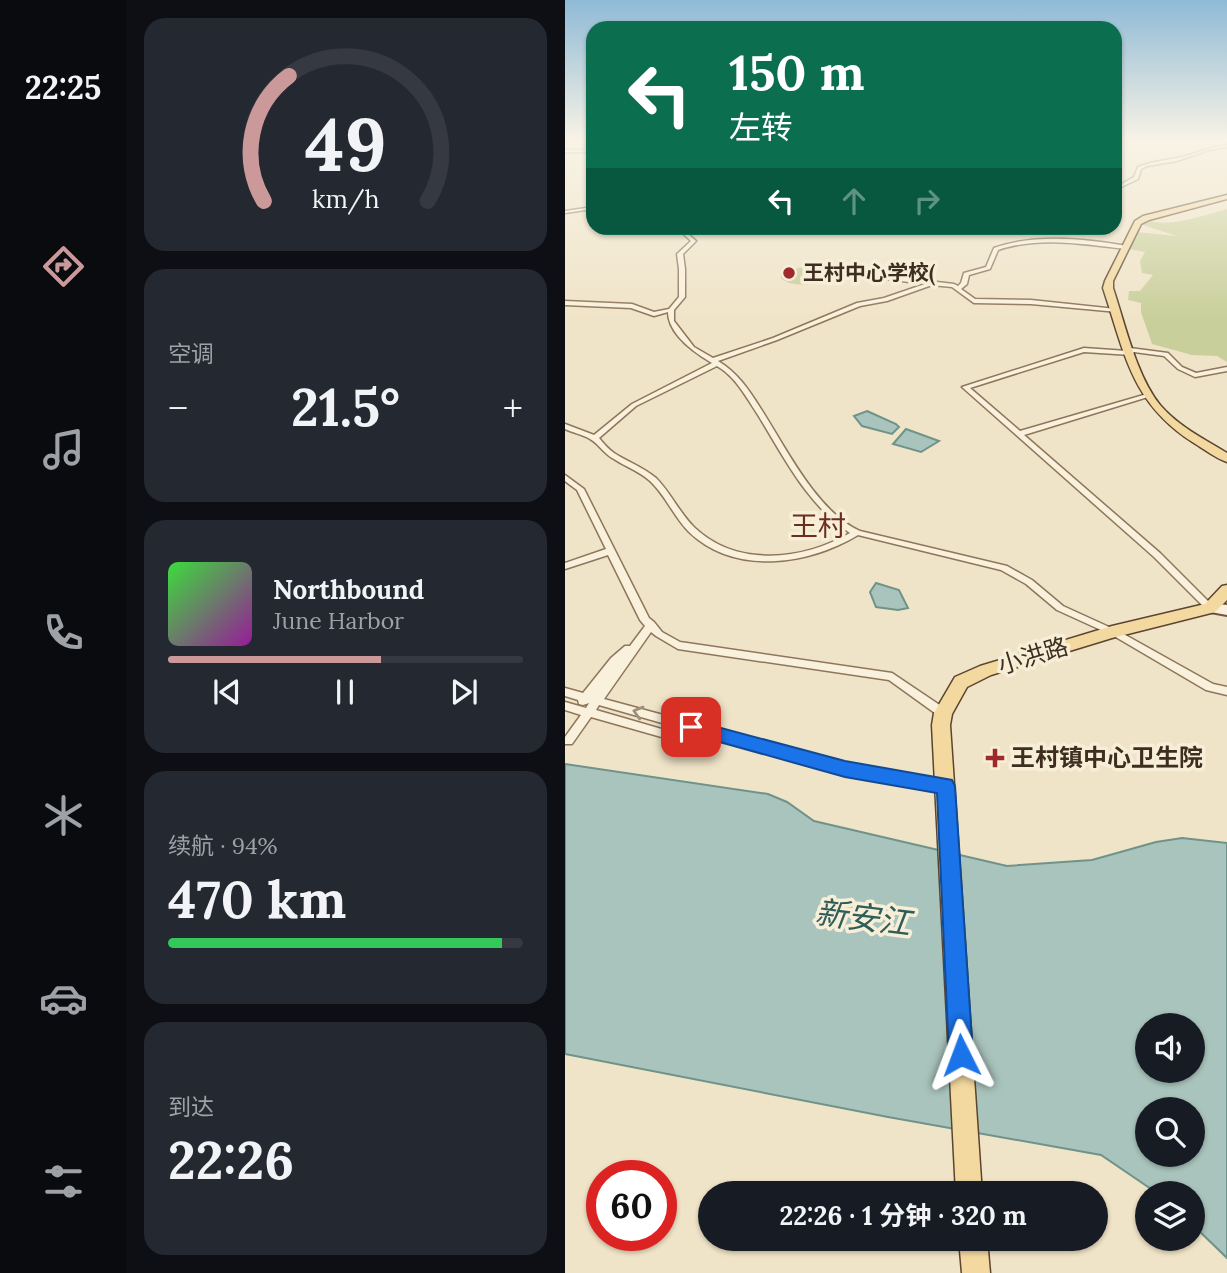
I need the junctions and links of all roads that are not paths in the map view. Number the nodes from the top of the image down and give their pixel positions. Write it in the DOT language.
graph roads {
  1 [pos="1218,199"];
  2 [pos="586,209"];
  3 [pos="565,212"];
  4 [pos="687,235"];
  5 [pos="1126,247"];
  6 [pos="862,274"];
  7 [pos="930,284"];
  8 [pos="959,288"];
  9 [pos="565,303"];
  10 [pos="671,310"];
  11 [pos="1116,311"];
  12 [pos="1131,352"];
  13 [pos="715,361"];
  14 [pos="1227,369"];
  15 [pos="1149,395"];
  16 [pos="565,426"];
  17 [pos="1019,434"];
  18 [pos="595,438"];
  19 [pos="1227,458"];
  20 [pos="565,477"];
  21 [pos="857,532"];
  22 [pos="610,551"];
  23 [pos="565,566"];
  24 [pos="1227,590"];
  25 [pos="1218,609"];
  26 [pos="651,626"];
  27 [pos="1112,632"];
  28 [pos="1227,691"];
  29 [pos="565,692"];
  30 [pos="586,698"];
  31 [pos="565,706"];
  32 [pos="577,709"];
  33 [pos="943,713"];
  34 [pos="728,736"];
  35 [pos="568,741"];
  36 [pos="946,797"];
  37 [pos="968,1181"];
  38 [pos="974,1251"];
  39 [pos="976,1273"];
  1 -- 5 [label="main road"];
  2 -- 3 [label="street"];
  4 -- 10 [label="street"];
  5 -- 8 [label="street"];
  5 -- 11 [label="main road"];
  6 -- 7 [label="street"];
  7 -- 8 [label="street"];
  7 -- 13 [label="street"];
  8 -- 11 [label="street"];
  9 -- 10 [label="street"];
  10 -- 13 [label="street"];
  11 -- 12 [label="main road"];
  12 -- 14 [label="street"];
  12 -- 15 [label="main road"];
  12 -- 17 [label="street"];
  13 -- 18 [label="street"];
  13 -- 21 [label="street"];
  15 -- 17 [label="street"];
  15 -- 19 [label="main road"];
  16 -- 18 [label="street"];
  17 -- 25 [label="street"];
  18 -- 21 [label="street"];
  20 -- 22 [label="street"];
  21 -- 27 [label="street"];
  22 -- 23 [label="street"];
  22 -- 26 [label="street"];
  24 -- 25 [label="main road"];
  25 -- 27 [label="main road, 小洪路"];
  26 -- 30 [label="street"];
  26 -- 33 [label="street"];
  26 -- 35 [label="street"];
  27 -- 28 [label="street"];
  27 -- 33 [label="main road, 小洪路"];
  29 -- 30 [label="street"];
  30 -- 32 [label="street"];
  34 -- 30 [label="street, one-way"];
  31 -- 32 [label="street"];
  32 -- 34 [label="street"];
  33 -- 36 [label="main road"];
  34 -- 36 [label="street"];
  36 -- 37 [label="main road"];
  38 -- 39 [label="main road"];
}
